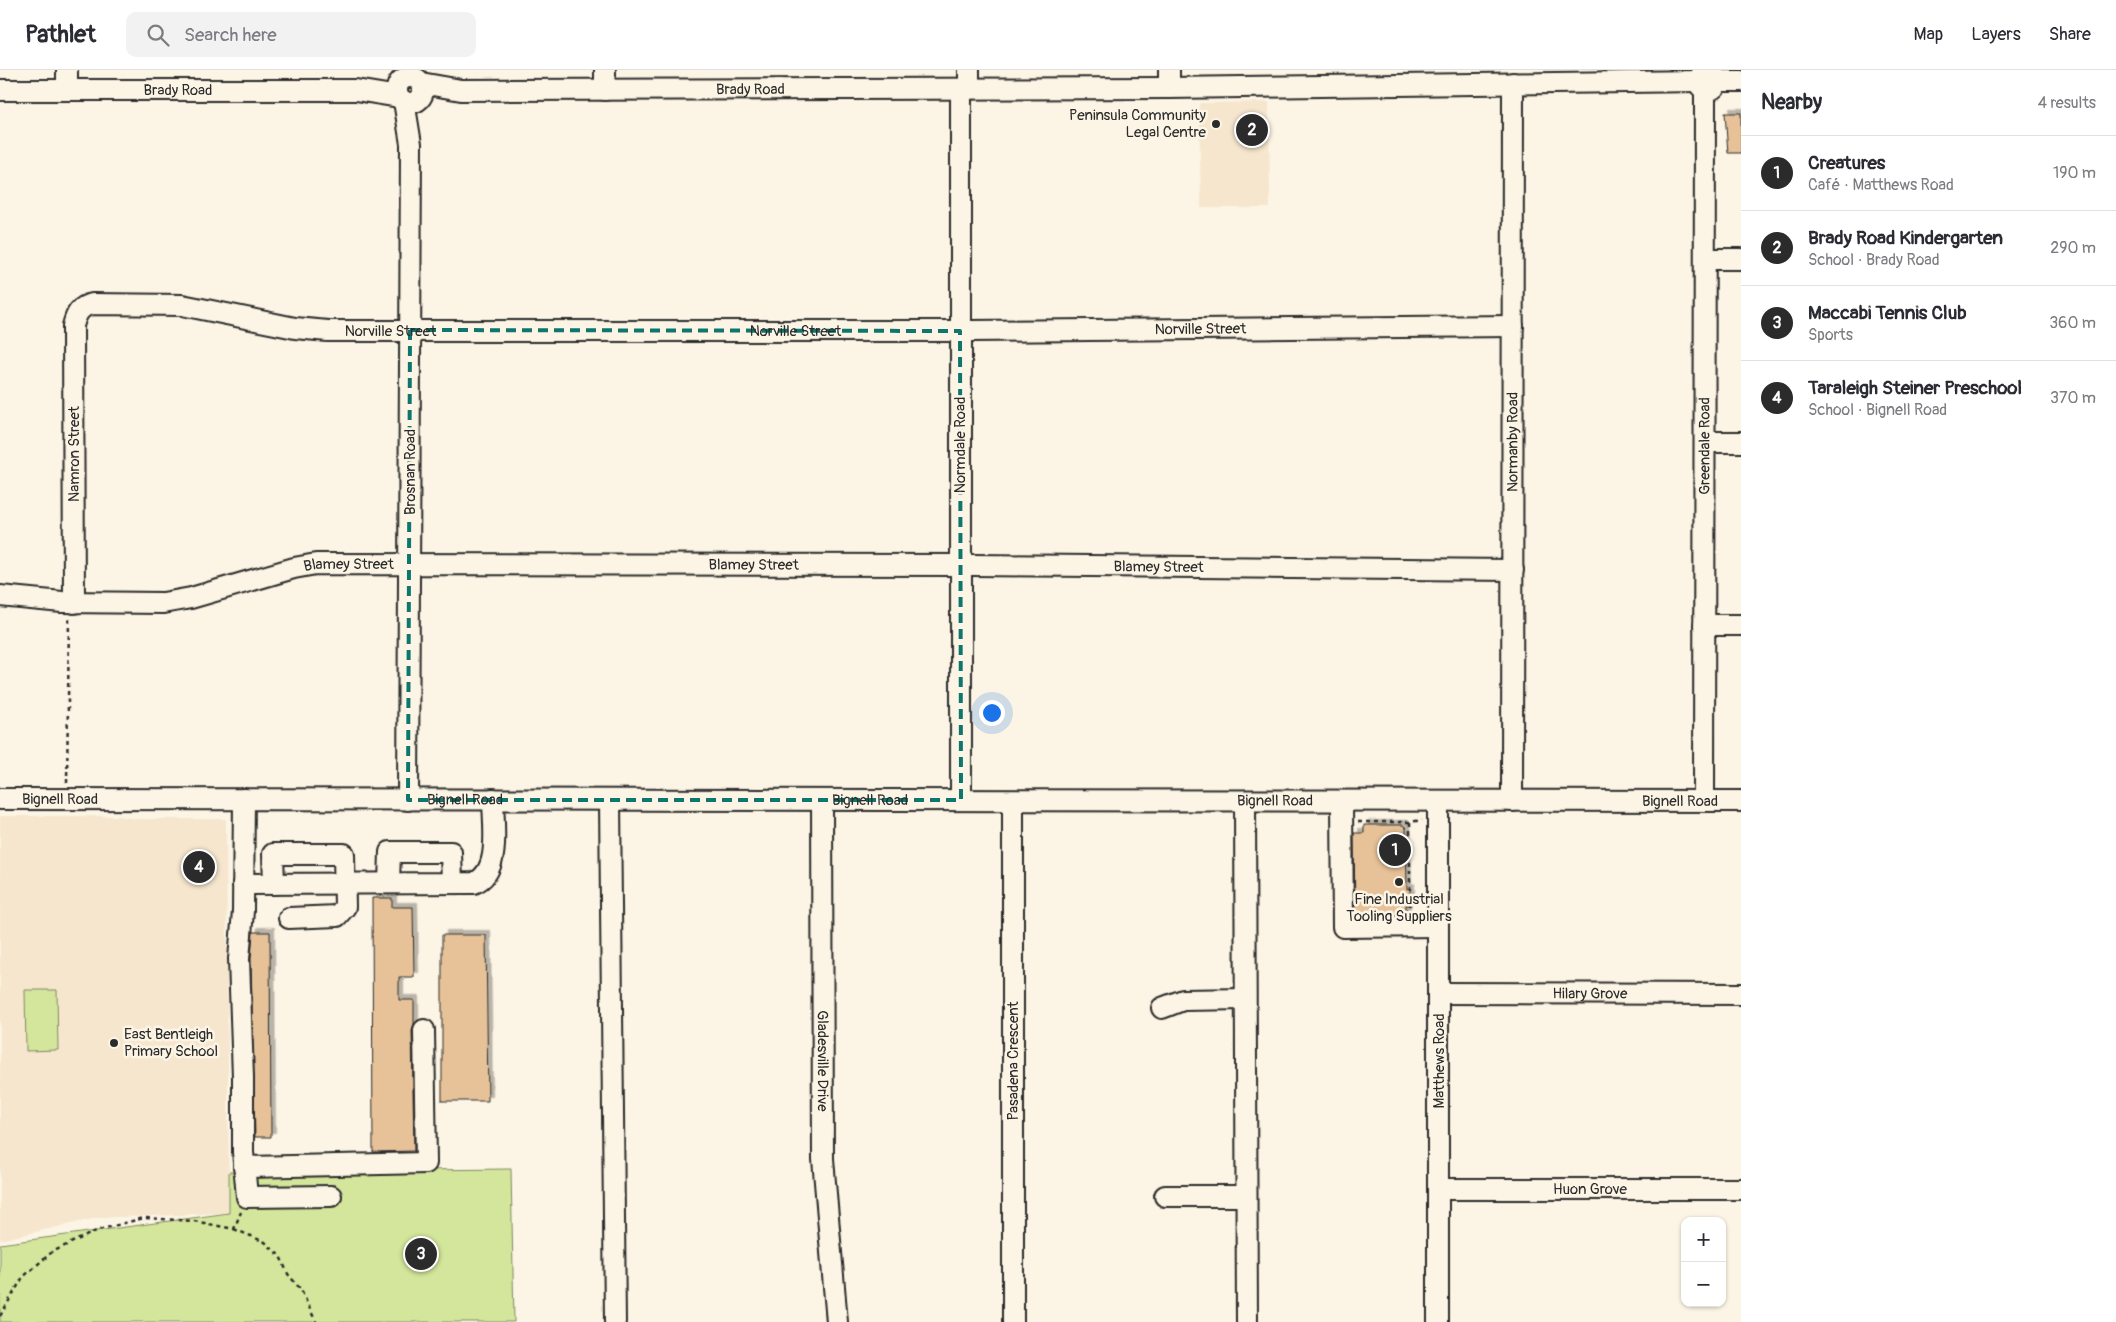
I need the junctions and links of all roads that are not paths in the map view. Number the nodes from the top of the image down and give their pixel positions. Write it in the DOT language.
graph roads {
  1 [pos="605,70"];
  2 [pos="1268,78"];
  3 [pos="1169,79"];
  4 [pos="1709,79"];
  5 [pos="67,80"];
  6 [pos="1741,81"];
  7 [pos="966,82"];
  8 [pos="1513,83"];
  9 [pos="410,86"];
  10 [pos="0,90"];
  11 [pos="605,90"];
  12 [pos="1705,259"];
  13 [pos="1741,259"];
  14 [pos="81,308"];
  15 [pos="1512,326"];
  16 [pos="410,330"];
  17 [pos="960,331"];
  18 [pos="1705,442"];
  19 [pos="1741,442"];
  20 [pos="409,564"];
  21 [pos="960,565"];
  22 [pos="1513,570"];
  23 [pos="0,596"];
  24 [pos="71,610"];
  25 [pos="1704,625"];
  26 [pos="1741,625"];
  27 [pos="0,799"];
  28 [pos="244,799"];
  29 [pos="493,799"];
  30 [pos="408,800"];
  31 [pos="610,800"];
  32 [pos="822,800"];
  33 [pos="961,800"];
  34 [pos="1013,801"];
  35 [pos="1438,801"];
  36 [pos="1512,801"];
  37 [pos="1704,801"];
  38 [pos="1245,802"];
  39 [pos="1342,802"];
  40 [pos="1741,802"];
  41 [pos="452,883"];
  42 [pos="243,884"];
  43 [pos="274,884"];
  44 [pos="345,884"];
  45 [pos="389,884"];
  46 [pos="289,918"];
  47 [pos="1438,926"];
  48 [pos="1438,994"];
  49 [pos="1741,994"];
  50 [pos="1246,1000"];
  51 [pos="1162,1008"];
  52 [pos="424,1030"];
  53 [pos="244,1167"];
  54 [pos="1439,1189"];
  55 [pos="1741,1189"];
  56 [pos="331,1196"];
  57 [pos="1165,1196"];
  58 [pos="1246,1196"];
  59 [pos="615,1322"];
  60 [pos="838,1322"];
  61 [pos="1013,1322"];
  62 [pos="1247,1322"];
  63 [pos="1438,1322"];
  1 -- 11 [label="street"];
  2 -- 3 [label="street, Brady Road"];
  2 -- 8 [label="street, Brady Road"];
  3 -- 7 [label="street, Brady Road"];
  4 -- 6 [label="street, Brady Road"];
  4 -- 8 [label="street, Brady Road"];
  4 -- 12 [label="street, Greendale Road"];
  5 -- 9 [label="street, Brady Road"];
  5 -- 10 [label="street, Brady Road"];
  7 -- 11 [label="street, Brady Road"];
  7 -- 17 [label="street, Normdale Road"];
  8 -- 15 [label="street, Normanby Road"];
  9 -- 11 [label="street, Brady Road"];
  9 -- 16 [label="street, Brosnan Road"];
  12 -- 13 [label="street"];
  12 -- 18 [label="street, Greendale Road"];
  14 -- 16 [label="street, Norville Street"];
  14 -- 24 [label="street, Namron Street"];
  15 -- 17 [label="street, Norville Street"];
  15 -- 22 [label="street, Normanby Road"];
  16 -- 17 [label="street, Norville Street"];
  16 -- 20 [label="street, Brosnan Road"];
  17 -- 21 [label="street, Normdale Road"];
  18 -- 19 [label="street"];
  18 -- 25 [label="street, Greendale Road"];
  20 -- 21 [label="street, Blamey Street"];
  20 -- 24 [label="street, Blamey Street"];
  20 -- 30 [label="street, Brosnan Road"];
  21 -- 22 [label="street, Blamey Street"];
  21 -- 33 [label="street, Normdale Road"];
  22 -- 36 [label="street, Normanby Road"];
  23 -- 24 [label="street, Blamey Street"];
  25 -- 26 [label="street"];
  25 -- 37 [label="street, Greendale Road"];
  27 -- 28 [label="street, Bignell Road"];
  28 -- 30 [label="street, Bignell Road"];
  28 -- 42 [label="street"];
  29 -- 30 [label="street, Bignell Road"];
  29 -- 31 [label="street, Bignell Road"];
  29 -- 41 [label="street"];
  31 -- 32 [label="street, Bignell Road"];
  31 -- 59 [label="street"];
  32 -- 33 [label="street, Bignell Road"];
  32 -- 60 [label="street, Gladesville Drive"];
  33 -- 34 [label="street, Bignell Road"];
  34 -- 38 [label="street, Bignell Road"];
  34 -- 61 [label="street, Pasadena Crescent"];
  35 -- 36 [label="street, Bignell Road"];
  35 -- 39 [label="street, Bignell Road"];
  35 -- 47 [label="street, Matthews Road"];
  36 -- 37 [label="street, Bignell Road"];
  37 -- 40 [label="street, Bignell Road"];
  38 -- 39 [label="street, Bignell Road"];
  38 -- 50 [label="street"];
  39 -- 47 [label="street"];
  41 -- 45 [label="street"];
  41 -- 45 [label="street"];
  42 -- 43 [label="street"];
  42 -- 53 [label="street"];
  43 -- 44 [label="street"];
  43 -- 44 [label="street"];
  44 -- 45 [label="street"];
  44 -- 46 [label="street"];
  47 -- 48 [label="street, Matthews Road"];
  48 -- 49 [label="street, Hilary Grove"];
  48 -- 54 [label="street, Matthews Road"];
  50 -- 51 [label="street"];
  50 -- 58 [label="street"];
  52 -- 53 [label="street"];
  53 -- 56 [label="street"];
  54 -- 55 [label="street, Huon Grove"];
  54 -- 63 [label="street, Matthews Road"];
  57 -- 58 [label="street"];
  58 -- 62 [label="street"];
}
